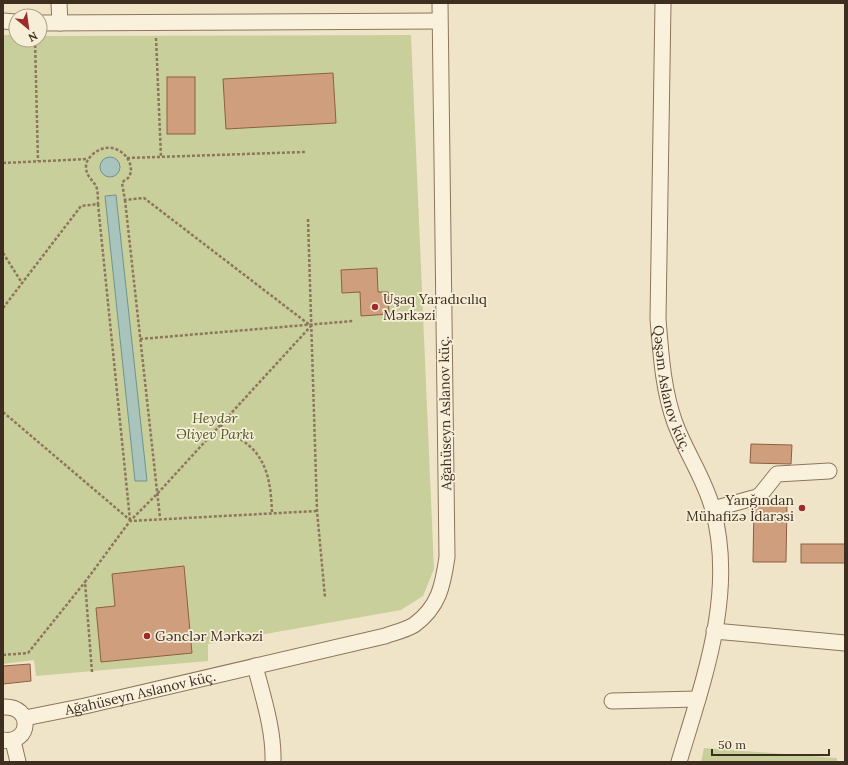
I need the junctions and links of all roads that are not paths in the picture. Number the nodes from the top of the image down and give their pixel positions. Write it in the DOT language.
graph roads {
  1 [pos="59,3"];
  2 [pos="440,3"];
  3 [pos="663,3"];
  4 [pos="439,21"];
  5 [pos="48,23"];
  6 [pos="60,23"];
  7 [pos="829,471"];
  8 [pos="713,509"];
  9 [pos="714,631"];
  10 [pos="845,643"];
  11 [pos="255,666"];
  12 [pos="698,700"];
  13 [pos="612,702"];
  14 [pos="3,707"];
  15 [pos="25,718"];
  16 [pos="8,741"];
  17 [pos="18,762"];
  18 [pos="273,762"];
  19 [pos="680,762"];
  1 -- 6 [label="street"];
  2 -- 4 [label="street, Ağahüseyn Aslanov küç."];
  3 -- 8 [label="street, Qəşəm Aslanov küç."];
  4 -- 6 [label="street"];
  4 -- 11 [label="street, Ağahüseyn Aslanov küç."];
  5 -- 6 [label="street"];
  7 -- 8 [label="street"];
  8 -- 9 [label="street, Qəşəm Aslanov küç."];
  9 -- 10 [label="street"];
  9 -- 12 [label="street, Qəşəm Aslanov küç."];
  11 -- 15 [label="street, Ağahüseyn Aslanov küç."];
  11 -- 18 [label="street"];
  12 -- 13 [label="street"];
  12 -- 19 [label="street, Qəşəm Aslanov küç."];
  14 -- 15 [label="street"];
  15 -- 16 [label="street"];
  16 -- 17 [label="street"];
}
